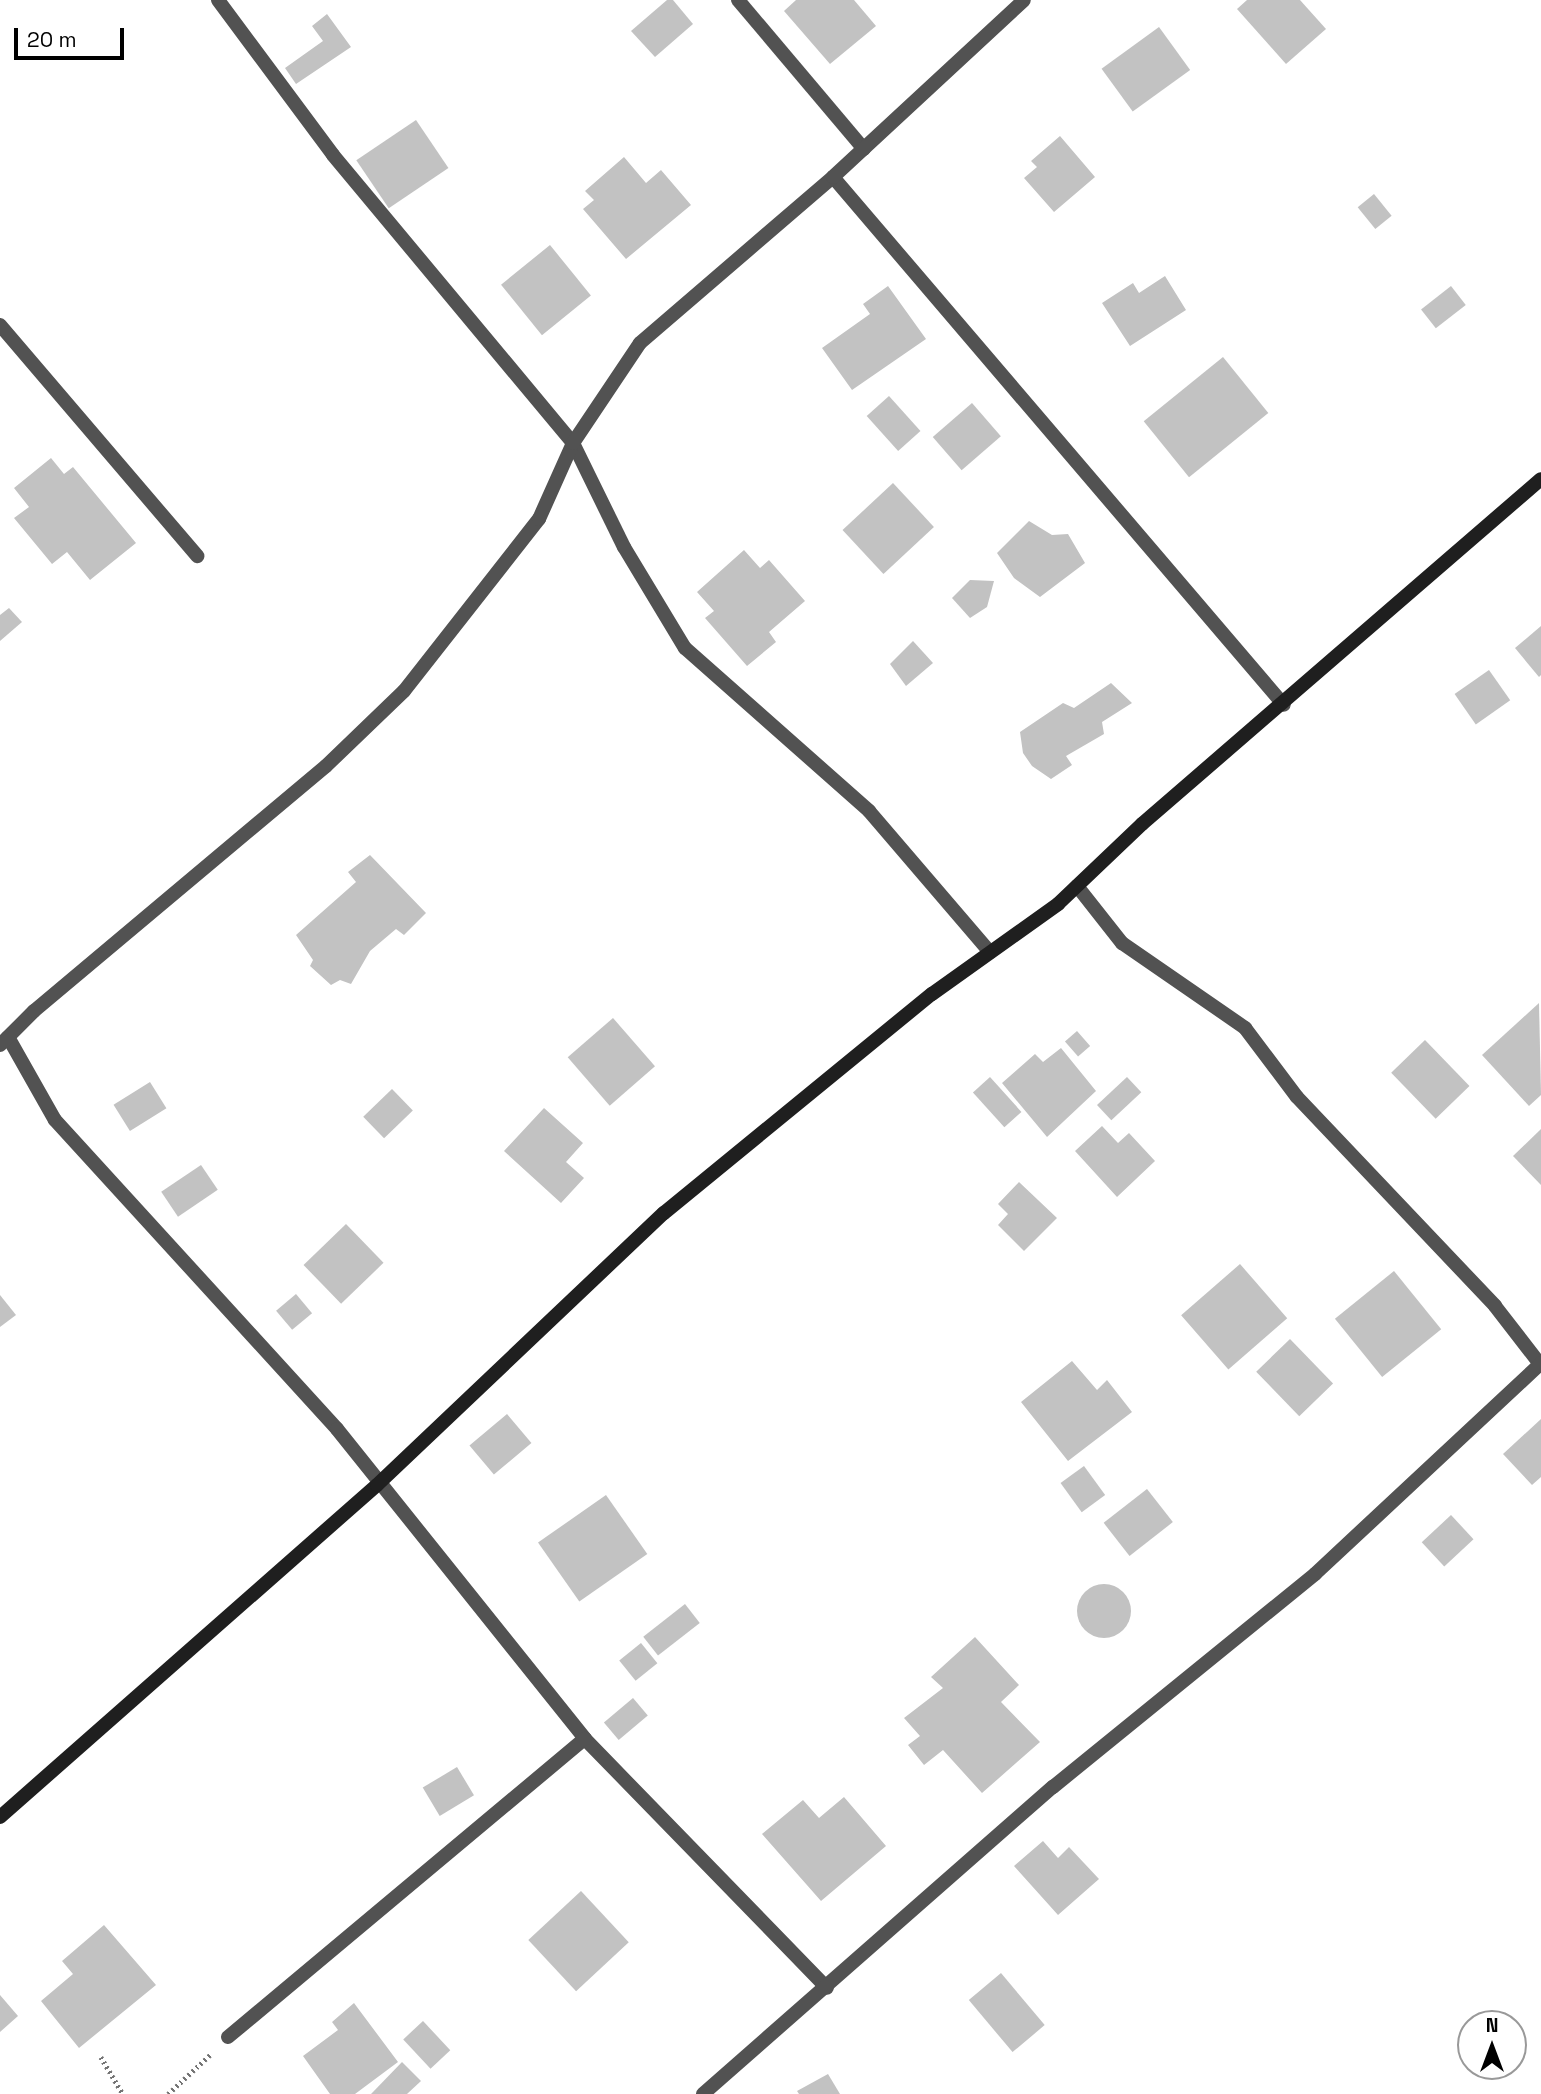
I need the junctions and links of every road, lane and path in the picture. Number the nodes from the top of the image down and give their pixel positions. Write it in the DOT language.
graph roads {
  1 [pos="218,0"];
  2 [pos="738,0"];
  3 [pos="1019,1"];
  4 [pos="863,149"];
  5 [pos="833,177"];
  6 [pos="0,325"];
  7 [pos="573,443"];
  8 [pos="1541,479"];
  9 [pos="197,556"];
  10 [pos="1284,705"];
  11 [pos="1077,886"];
  12 [pos="990,952"];
  13 [pos="4,1041"];
  14 [pos="1540,1364"];
  15 [pos="377,1485"];
  16 [pos="584,1740"];
  17 [pos="0,1817"];
  18 [pos="827,1988"];
  19 [pos="228,2038"];
  20 [pos="101,2057"];
  21 [pos="123,2094"];
  22 [pos="168,2094"];
  23 [pos="703,2094"];
  1 -- 7 [label="street"];
  2 -- 4 [label="street"];
  3 -- 4 [label="street"];
  4 -- 5 [label="street"];
  5 -- 7 [label="street"];
  5 -- 10 [label="street"];
  6 -- 9 [label="street"];
  7 -- 12 [label="street"];
  7 -- 13 [label="street"];
  8 -- 10 [label="street"];
  10 -- 11 [label="street"];
  11 -- 12 [label="street"];
  11 -- 14 [label="street"];
  12 -- 15 [label="street"];
  13 -- 15 [label="street"];
  14 -- 18 [label="street"];
  15 -- 16 [label="street"];
  15 -- 17 [label="street"];
  16 -- 18 [label="street"];
  16 -- 19 [label="street"];
  18 -- 23 [label="street"];
  19 -- 22 [label="path"];
  20 -- 21 [label="path"];
}
